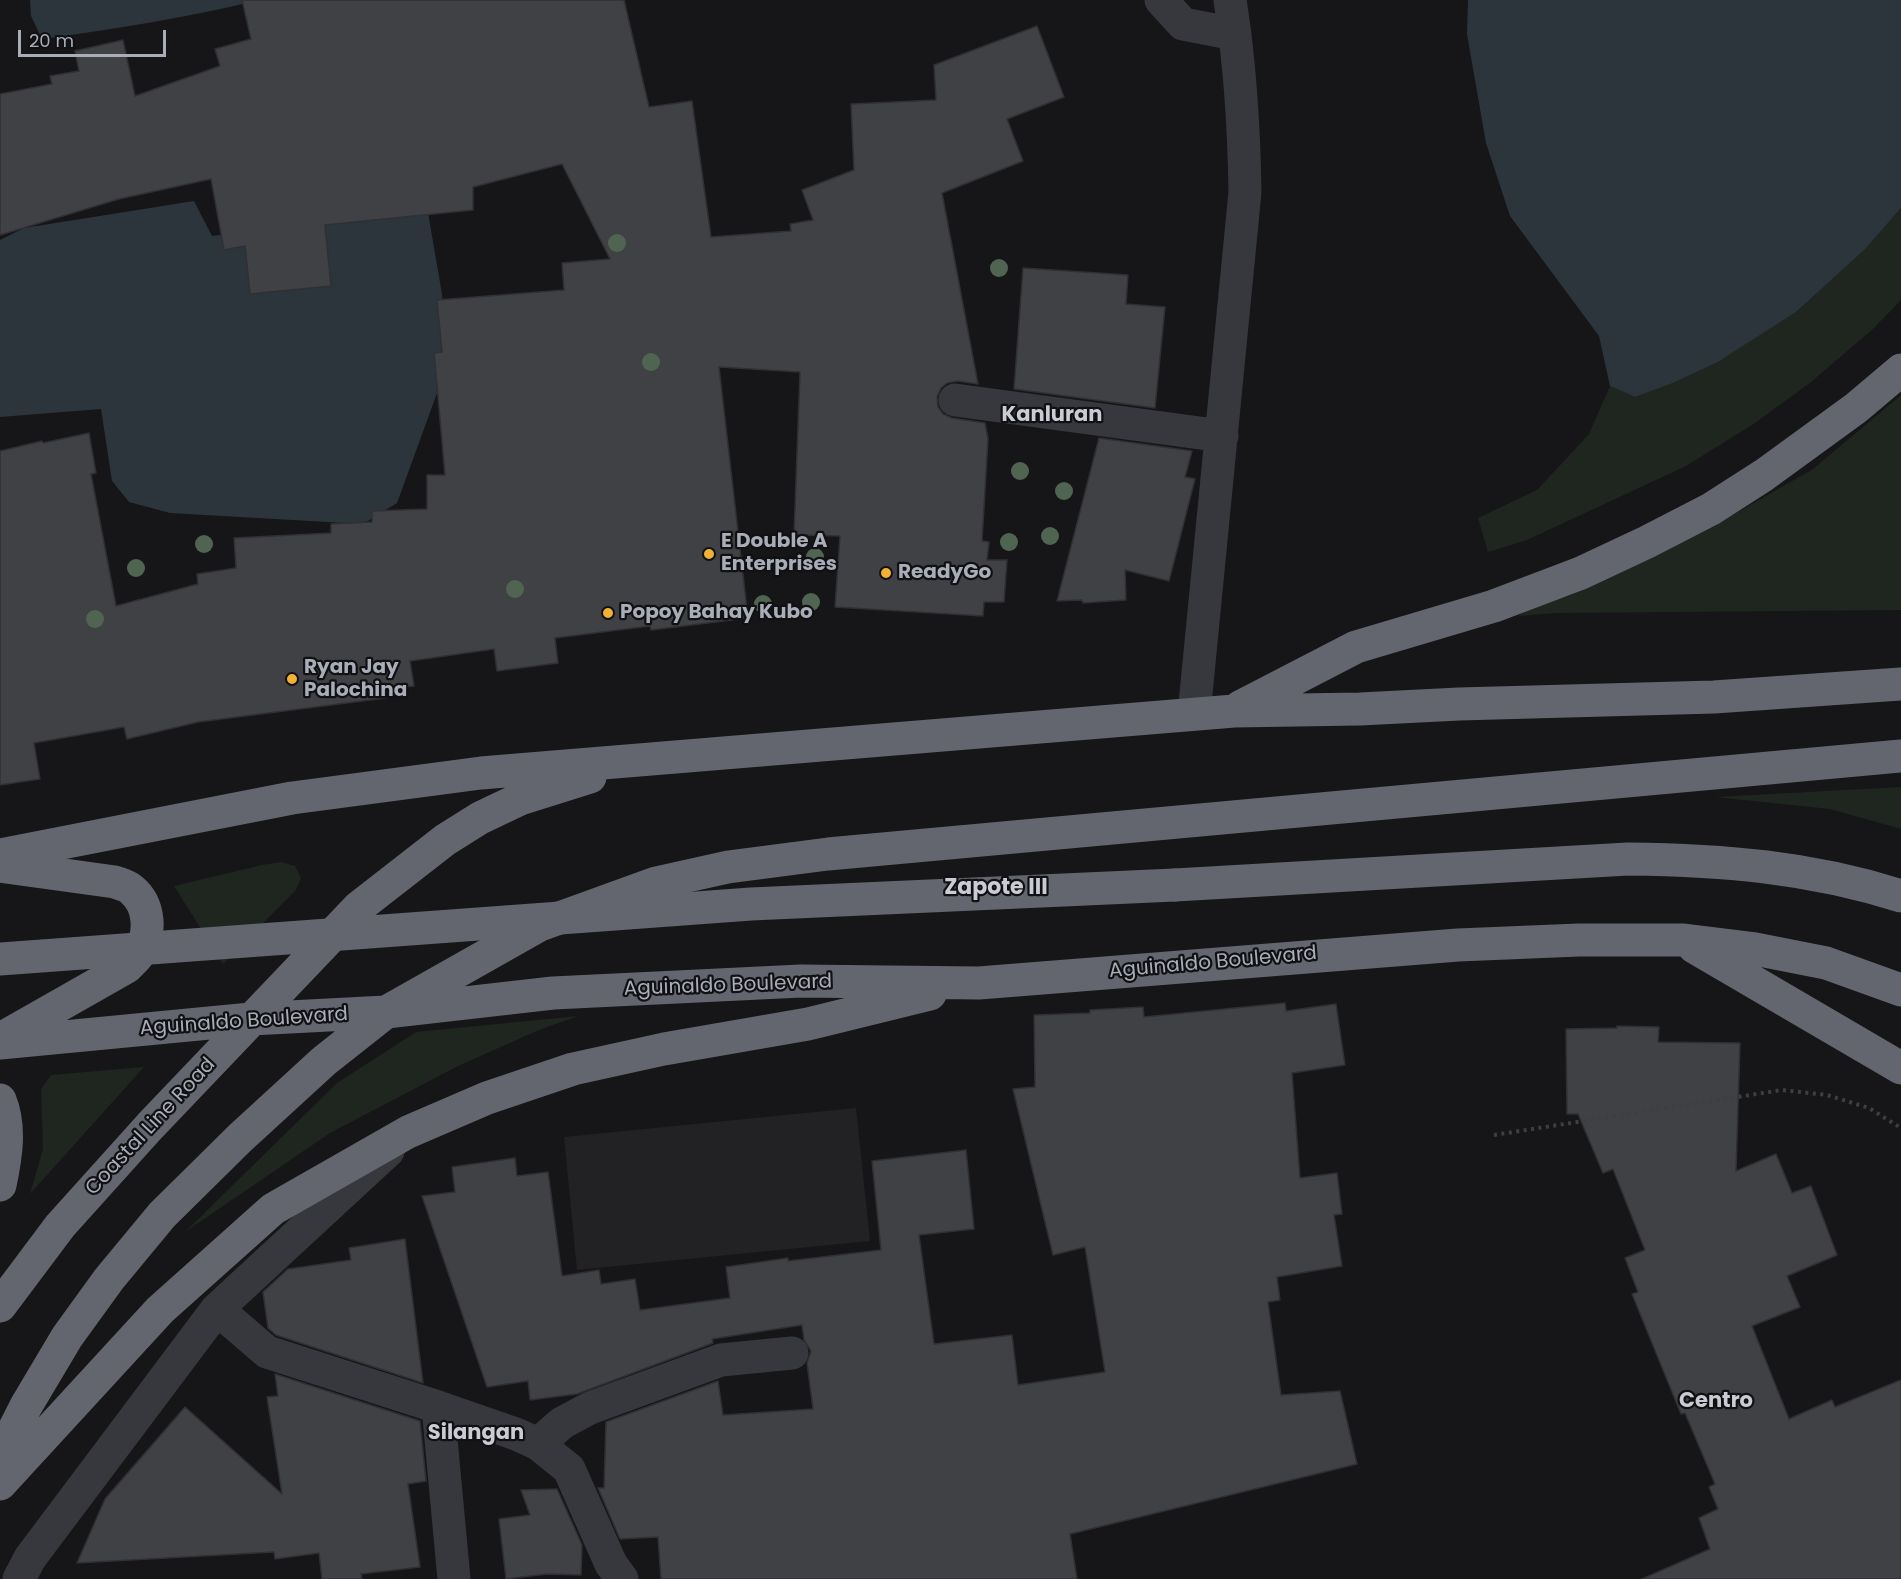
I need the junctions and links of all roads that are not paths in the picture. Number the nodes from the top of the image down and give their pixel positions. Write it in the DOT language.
graph roads {
  1 [pos="1161,0"];
  2 [pos="1230,0"];
  3 [pos="1235,34"];
  4 [pos="1901,370"];
  5 [pos="956,400"];
  6 [pos="1222,436"];
  7 [pos="1901,684"];
  8 [pos="1234,711"];
  9 [pos="1194,714"];
  10 [pos="1901,756"];
  11 [pos="646,759"];
  12 [pos="0,855"];
  13 [pos="0,866"];
  14 [pos="1901,896"];
  15 [pos="1682,940"];
  16 [pos="0,959"];
  17 [pos="979,983"];
  18 [pos="1901,990"];
  19 [pos="386,1012"];
  20 [pos="251,1019"];
  21 [pos="0,1041"];
  22 [pos="1901,1068"];
  23 [pos="0,1100"];
  24 [pos="408,1132"];
  25 [pos="0,1185"];
  26 [pos="0,1306"];
  27 [pos="217,1309"];
  28 [pos="792,1353"];
  29 [pos="438,1407"];
  30 [pos="538,1444"];
  31 [pos="0,1457"];
  32 [pos="0,1484"];
  33 [pos="19,1579"];
  34 [pos="454,1579"];
  35 [pos="622,1579"];
  1 -- 3 [label="street"];
  2 -- 3 [label="street"];
  3 -- 6 [label="street"];
  4 -- 8 [label="highway"];
  5 -- 6 [label="street"];
  6 -- 9 [label="street"];
  7 -- 8 [label="highway"];
  8 -- 9 [label="highway"];
  9 -- 11 [label="highway"];
  10 -- 19 [label="highway"];
  11 -- 12 [label="highway"];
  11 -- 20 [label="highway, Coastal Line Road"];
  13 -- 21 [label="highway"];
  14 -- 16 [label="highway, bridge"];
  15 -- 17 [label="highway, Aguinaldo Boulevard"];
  15 -- 18 [label="highway, Aguinaldo Boulevard"];
  15 -- 22 [label="highway"];
  17 -- 19 [label="highway, Aguinaldo Boulevard"];
  17 -- 24 [label="highway"];
  19 -- 20 [label="highway, Aguinaldo Boulevard"];
  19 -- 31 [label="highway"];
  20 -- 21 [label="highway, Aguinaldo Boulevard"];
  20 -- 26 [label="highway, Coastal Line Road"];
  23 -- 25 [label="highway"];
  24 -- 27 [label="street"];
  24 -- 32 [label="highway"];
  27 -- 29 [label="street"];
  27 -- 33 [label="street"];
  28 -- 30 [label="street"];
  29 -- 30 [label="street"];
  29 -- 34 [label="street"];
  30 -- 35 [label="street"];
}
